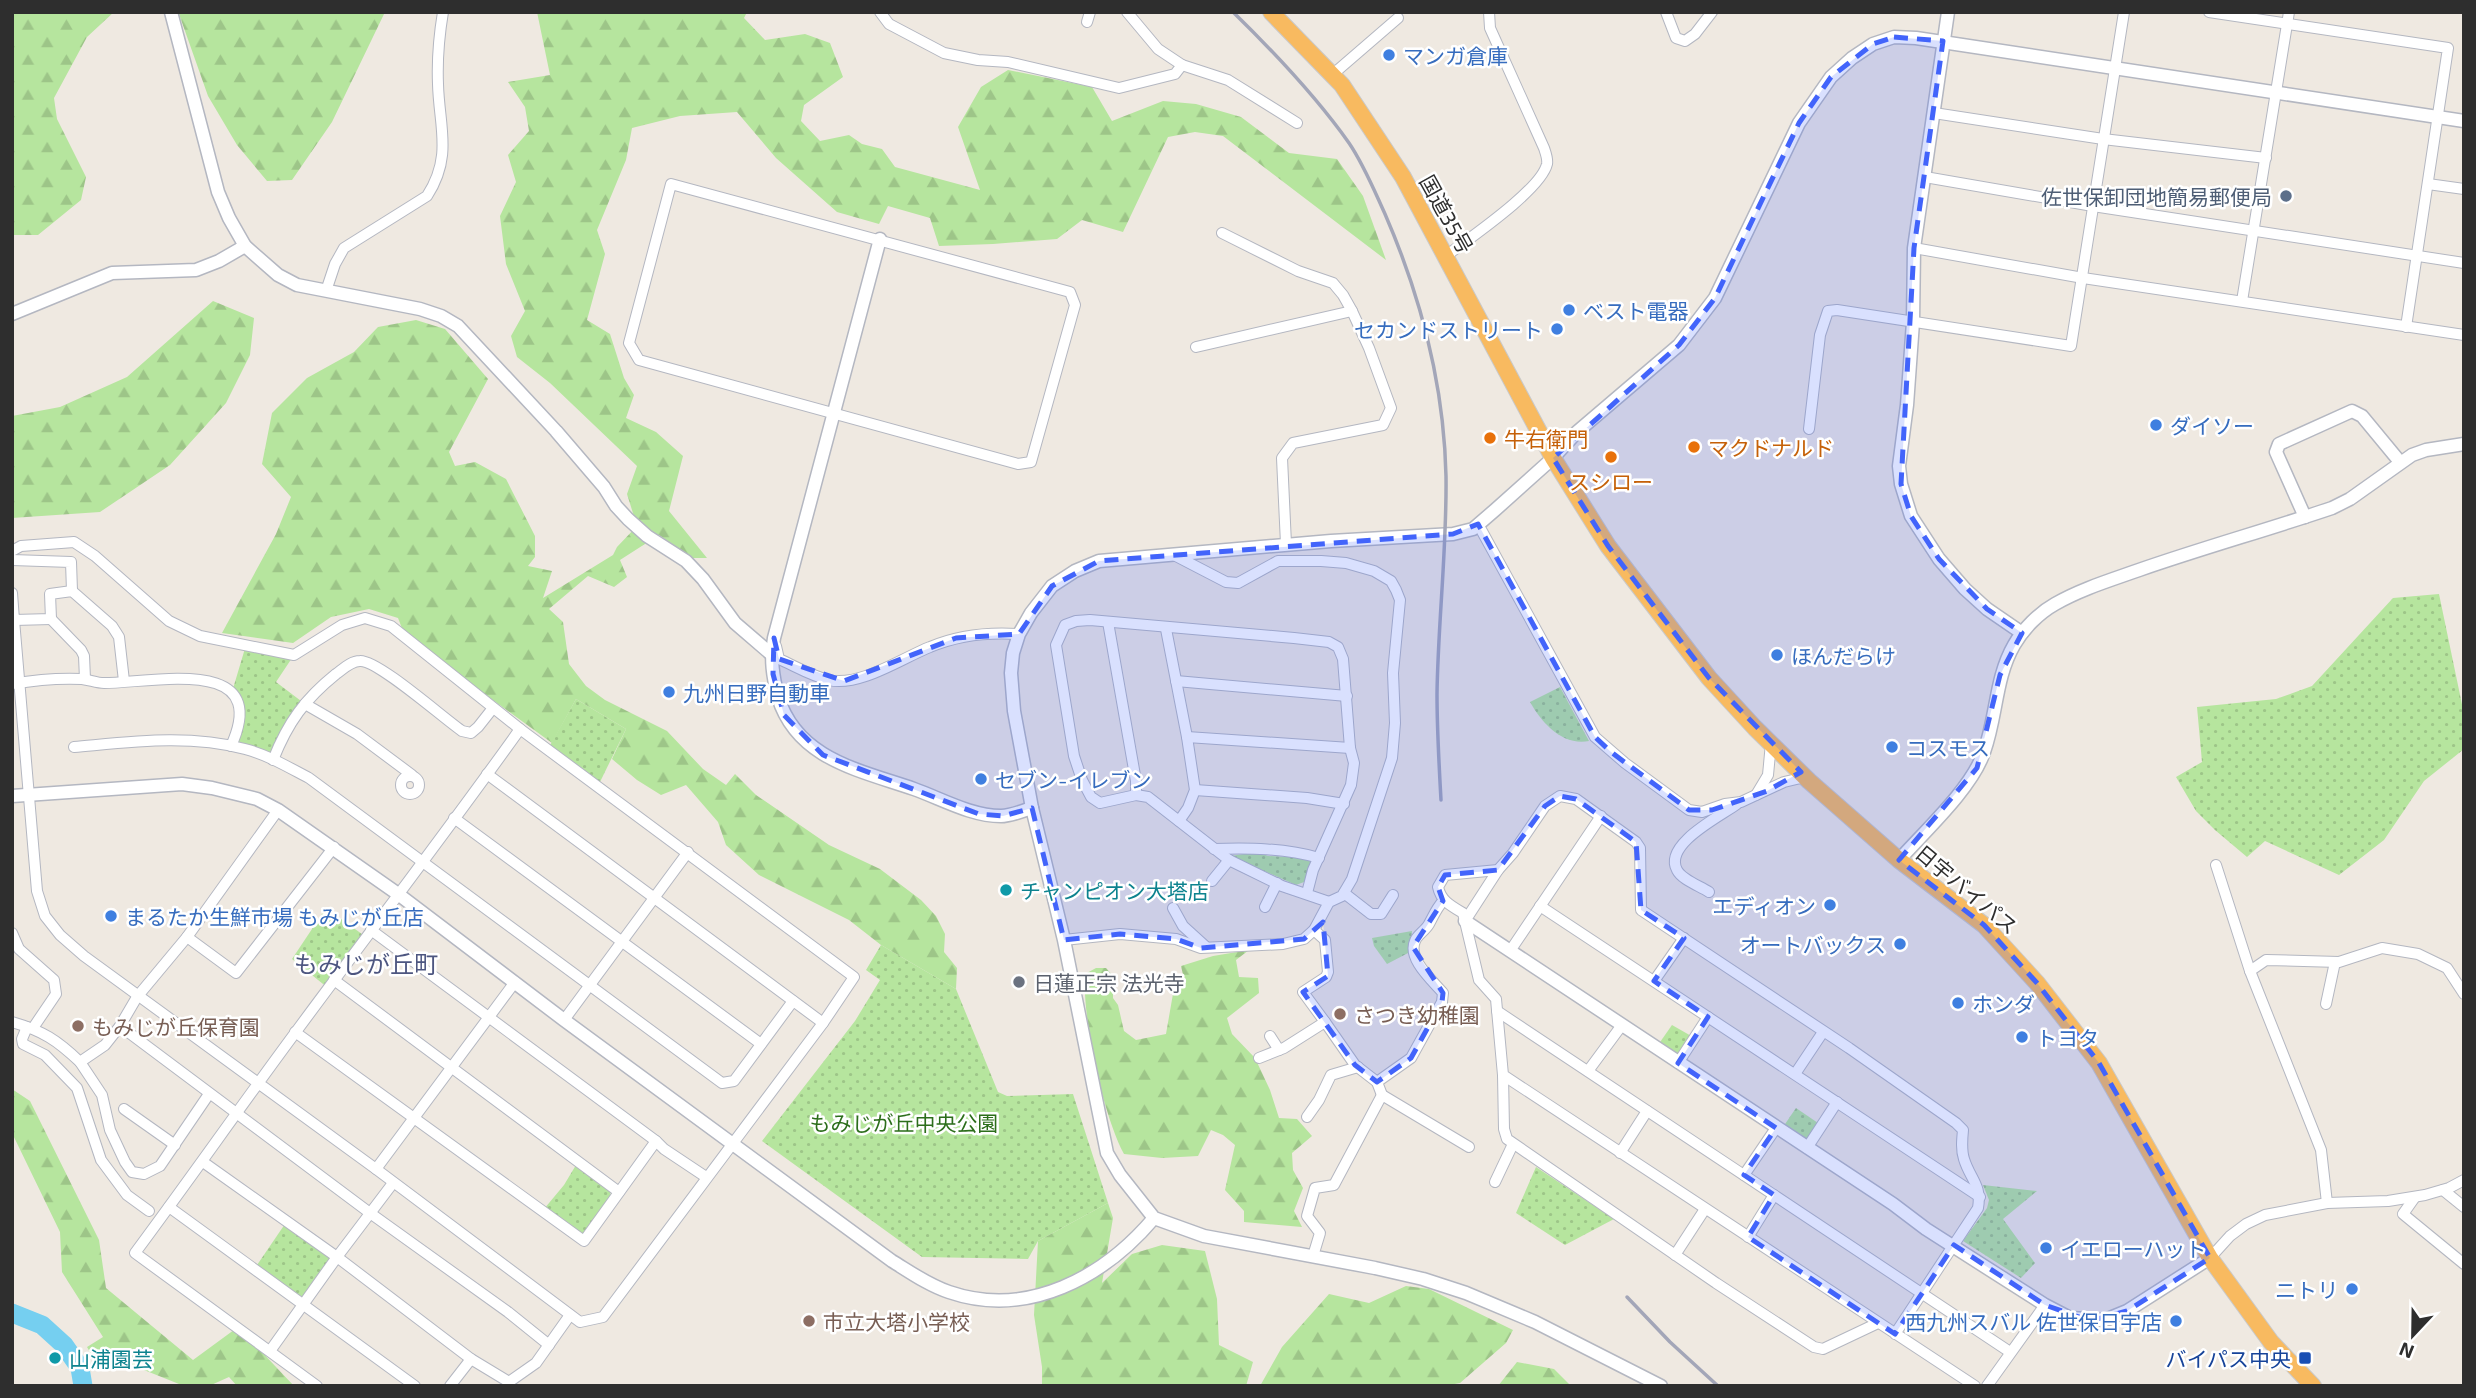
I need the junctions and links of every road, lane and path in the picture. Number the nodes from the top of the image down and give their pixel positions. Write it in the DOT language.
graph roads {
  1 [pos="171,12"];
  2 [pos="443,12"];
  3 [pos="880,12"];
  4 [pos="1126,12"];
  5 [pos="1271,12"];
  6 [pos="1666,12"];
  7 [pos="1712,12"];
  8 [pos="1948,12"];
  9 [pos="2124,12"];
  10 [pos="2209,12"];
  11 [pos="2289,12"];
  12 [pos="1487,15"];
  13 [pos="1398,18"];
  14 [pos="2286,25"];
  15 [pos="1943,41"];
  16 [pos="1182,65"];
  17 [pos="2115,69"];
  18 [pos="1332,75"];
  19 [pos="2276,92"];
  20 [pos="1934,113"];
  21 [pos="2438,117"];
  22 [pos="2464,121"];
  23 [pos="1297,123"];
  24 [pos="2104,139"];
  25 [pos="2266,158"];
  26 [pos="1925,177"];
  27 [pos="2428,184"];
  28 [pos="2464,189"];
  29 [pos="2093,206"];
  30 [pos="2254,229"];
  31 [pos="1222,233"];
  32 [pos="880,239"];
  33 [pos="245,246"];
  34 [pos="1914,248"];
  35 [pos="1446,256"];
  36 [pos="2418,257"];
  37 [pos="2464,263"];
  38 [pos="2083,278"];
  39 [pos="326,291"];
  40 [pos="2242,301"];
  41 [pos="1352,311"];
  42 [pos="12,314"];
  43 [pos="1913,322"];
  44 [pos="2406,327"];
  45 [pos="2464,335"];
  46 [pos="1196,346"];
  47 [pos="834,413"];
  48 [pos="1809,429"];
  49 [pos="2464,444"];
  50 [pos="1553,458"];
  51 [pos="2400,462"];
  52 [pos="2305,517"];
  53 [pos="1478,524"];
  54 [pos="1286,544"];
  55 [pos="12,551"];
  56 [pos="1172,554"];
  57 [pos="12,560"];
  58 [pos="72,591"];
  59 [pos="12,593"];
  60 [pos="51,619"];
  61 [pos="14,620"];
  62 [pos="1108,622"];
  63 [pos="1166,629"];
  64 [pos="2022,632"];
  65 [pos="1019,634"];
  66 [pos="774,638"];
  67 [pos="771,654"];
  68 [pos="85,679"];
  69 [pos="124,681"];
  70 [pos="1176,681"];
  71 [pos="16,683"];
  72 [pos="1347,696"];
  73 [pos="305,704"];
  74 [pos="493,708"];
  75 [pos="520,729"];
  76 [pos="1187,737"];
  77 [pos="1771,743"];
  78 [pos="231,746"];
  79 [pos="74,747"];
  80 [pos="1350,748"];
  81 [pos="273,760"];
  82 [pos="487,774"];
  83 [pos="412,775"];
  84 [pos="1805,777"];
  85 [pos="1195,790"];
  86 [pos="30,794"];
  87 [pos="1136,795"];
  88 [pos="1755,795"];
  89 [pos="12,796"];
  90 [pos="1741,802"];
  91 [pos="1344,804"];
  92 [pos="1032,808"];
  93 [pos="278,810"];
  94 [pos="1601,816"];
  95 [pos="454,818"];
  96 [pos="1179,821"];
  97 [pos="334,847"];
  98 [pos="1214,849"];
  99 [pos="688,852"];
  100 [pos="1319,858"];
  101 [pos="1229,860"];
  102 [pos="1899,860"];
  103 [pos="422,862"];
  104 [pos="2216,865"];
  105 [pos="1498,870"];
  106 [pos="1212,881"];
  107 [pos="1277,884"];
  108 [pos="1709,892"];
  109 [pos="1344,893"];
  110 [pos="398,894"];
  111 [pos="1307,894"];
  112 [pos="1393,895"];
  113 [pos="654,896"];
  114 [pos="1443,901"];
  115 [pos="1329,902"];
  116 [pos="1541,906"];
  117 [pos="1265,907"];
  118 [pos="1173,908"];
  119 [pos="1465,921"];
  120 [pos="371,930"];
  121 [pos="1314,930"];
  122 [pos="12,933"];
  123 [pos="187,937"];
  124 [pos="1684,938"];
  125 [pos="1064,940"];
  126 [pos="621,942"];
  127 [pos="1208,948"];
  128 [pos="1510,951"];
  129 [pos="17,954"];
  130 [pos="2335,962"];
  131 [pos="2250,971"];
  132 [pos="334,980"];
  133 [pos="1654,981"];
  134 [pos="515,982"];
  135 [pos="589,986"];
  136 [pos="2464,994"];
  137 [pos="137,997"];
  138 [pos="793,1001"];
  139 [pos="2326,1004"];
  140 [pos="1497,1010"];
  141 [pos="489,1017"];
  142 [pos="1708,1017"];
  143 [pos="564,1020"];
  144 [pos="1325,1022"];
  145 [pos="12,1023"];
  146 [pos="823,1023"];
  147 [pos="1622,1025"];
  148 [pos="120,1026"];
  149 [pos="30,1027"];
  150 [pos="295,1032"];
  151 [pos="1823,1032"];
  152 [pos="1270,1036"];
  153 [pos="761,1044"];
  154 [pos="1279,1050"];
  155 [pos="1259,1058"];
  156 [pos="80,1062"];
  157 [pos="1678,1063"];
  158 [pos="1358,1067"];
  159 [pos="450,1068"];
  160 [pos="1588,1071"];
  161 [pos="1795,1074"];
  162 [pos="1503,1075"];
  163 [pos="1377,1082"];
  164 [pos="259,1084"];
  165 [pos="99,1091"];
  166 [pos="209,1094"];
  167 [pos="1382,1095"];
  168 [pos="81,1098"];
  169 [pos="1837,1102"];
  170 [pos="124,1109"];
  171 [pos="1647,1111"];
  172 [pos="237,1114"];
  173 [pos="413,1117"];
  174 [pos="1307,1117"];
  175 [pos="1776,1128"];
  176 [pos="656,1141"];
  177 [pos="732,1143"];
  178 [pos="1513,1144"];
  179 [pos="174,1145"];
  180 [pos="1469,1147"];
  181 [pos="1807,1148"];
  182 [pos="1620,1153"];
  183 [pos="203,1162"];
  184 [pos="376,1168"];
  185 [pos="132,1172"];
  186 [pos="1744,1175"];
  187 [pos="706,1177"];
  188 [pos="2464,1180"];
  189 [pos="1495,1182"];
  190 [pos="393,1183"];
  191 [pos="118,1185"];
  192 [pos="2443,1190"];
  193 [pos="619,1192"];
  194 [pos="1774,1195"];
  195 [pos="1980,1197"];
  196 [pos="2415,1197"];
  197 [pos="2326,1203"];
  198 [pos="169,1207"];
  199 [pos="2464,1207"];
  200 [pos="1705,1209"];
  201 [pos="149,1211"];
  202 [pos="370,1213"];
  203 [pos="1154,1218"];
  204 [pos="1748,1237"];
  205 [pos="1954,1245"];
  206 [pos="1675,1255"];
  207 [pos="1313,1256"];
  208 [pos="337,1257"];
  209 [pos="2210,1258"];
  210 [pos="2464,1264"];
  211 [pos="1921,1293"];
  212 [pos="303,1303"];
  213 [pos="2045,1305"];
  214 [pos="570,1315"];
  215 [pos="1878,1323"];
  216 [pos="1895,1334"];
  217 [pos="549,1345"];
  218 [pos="270,1351"];
  219 [pos="2010,1352"];
  220 [pos="471,1359"];
  221 [pos="317,1386"];
  222 [pos="415,1386"];
  223 [pos="450,1386"];
  224 [pos="1661,1386"];
  225 [pos="1975,1386"];
  226 [pos="1987,1386"];
  227 [pos="2313,1386"];
  1 -- 33 [label="street"];
  2 -- 39 [label="street"];
  3 -- 16 [label="street"];
  4 -- 16 [label="street"];
  5 -- 18 [label="highway, 国道35号"];
  6 -- 7 [label="street"];
  8 -- 15 [label="street"];
  9 -- 17 [label="street"];
  10 -- 14 [label="street"];
  11 -- 14 [label="street"];
  12 -- 35 [label="street"];
  13 -- 18 [label="street"];
  14 -- 19 [label="street"];
  14 -- 21 [label="street"];
  15 -- 17 [label="street"];
  15 -- 20 [label="street"];
  15 -- 50 [label="street"];
  16 -- 23 [label="street"];
  17 -- 19 [label="street"];
  17 -- 24 [label="street"];
  18 -- 35 [label="highway, 国道35号"];
  19 -- 21 [label="street"];
  19 -- 25 [label="street"];
  20 -- 24 [label="street"];
  20 -- 26 [label="street"];
  21 -- 22 [label="street"];
  21 -- 27 [label="street"];
  24 -- 25 [label="street"];
  24 -- 29 [label="street"];
  25 -- 30 [label="street"];
  26 -- 29 [label="street"];
  26 -- 34 [label="street"];
  27 -- 28 [label="street"];
  27 -- 36 [label="street"];
  29 -- 30 [label="street"];
  29 -- 38 [label="street"];
  30 -- 36 [label="street"];
  30 -- 40 [label="street"];
  31 -- 41 [label="street"];
  32 -- 47 [label="street"];
  32 -- 47 [label="street"];
  32 -- 47 [label="street"];
  33 -- 39 [label="street"];
  33 -- 42 [label="street"];
  34 -- 38 [label="street"];
  34 -- 43 [label="street"];
  35 -- 50 [label="highway, 国道35号"];
  36 -- 37 [label="street"];
  36 -- 44 [label="street"];
  38 -- 40 [label="street"];
  38 -- 43 [label="street"];
  39 -- 67 [label="street"];
  40 -- 44 [label="street"];
  41 -- 46 [label="street"];
  41 -- 54 [label="street"];
  43 -- 48 [label="street"];
  43 -- 64 [label="street"];
  44 -- 45 [label="street"];
  47 -- 66 [label="street"];
  49 -- 51 [label="street"];
  50 -- 53 [label="street"];
  50 -- 77 [label="highway, 日宇バイパス"];
  51 -- 52 [label="street"];
  51 -- 52 [label="street"];
  52 -- 64 [label="street"];
  53 -- 54 [label="street"];
  53 -- 90 [label="street"];
  54 -- 56 [label="street"];
  55 -- 74 [label="street"];
  56 -- 65 [label="street"];
  56 -- 109 [label="street"];
  57 -- 58 [label="street"];
  58 -- 60 [label="street"];
  58 -- 69 [label="street"];
  59 -- 61 [label="street"];
  60 -- 61 [label="street"];
  60 -- 68 [label="street"];
  61 -- 71 [label="street"];
  62 -- 63 [label="street"];
  62 -- 87 [label="street"];
  62 -- 87 [label="street"];
  63 -- 70 [label="street"];
  63 -- 72 [label="street"];
  64 -- 102 [label="street"];
  65 -- 66 [label="street"];
  65 -- 92 [label="street"];
  66 -- 67 [label="street"];
  67 -- 92 [label="street"];
  68 -- 69 [label="street"];
  68 -- 71 [label="street"];
  69 -- 78 [label="street"];
  70 -- 72 [label="street"];
  70 -- 76 [label="street"];
  71 -- 86 [label="street"];
  72 -- 80 [label="street"];
  73 -- 74 [label="street"];
  73 -- 81 [label="street"];
  73 -- 83 [label="street"];
  74 -- 75 [label="street"];
  75 -- 82 [label="street"];
  75 -- 99 [label="street"];
  76 -- 80 [label="street"];
  76 -- 85 [label="street"];
  77 -- 84 [label="highway, 日宇バイパス"];
  77 -- 88 [label="street"];
  78 -- 79 [label="street"];
  78 -- 81 [label="street"];
  80 -- 91 [label="street"];
  81 -- 103 [label="street"];
  82 -- 95 [label="street"];
  82 -- 113 [label="street"];
  84 -- 88 [label="street"];
  84 -- 102 [label="highway, 日宇バイパス"];
  85 -- 91 [label="street"];
  85 -- 96 [label="street"];
  86 -- 89 [label="street"];
  86 -- 93 [label="street"];
  86 -- 137 [label="street"];
  87 -- 96 [label="street"];
  88 -- 90 [label="street"];
  90 -- 108 [label="street"];
  91 -- 100 [label="street"];
  92 -- 125 [label="street"];
  93 -- 97 [label="street"];
  93 -- 123 [label="street"];
  94 -- 105 [label="street"];
  94 -- 116 [label="street"];
  94 -- 124 [label="street"];
  95 -- 103 [label="street"];
  95 -- 126 [label="street"];
  96 -- 98 [label="street"];
  97 -- 110 [label="street"];
  97 -- 123 [label="street"];
  98 -- 100 [label="street"];
  98 -- 101 [label="street"];
  99 -- 113 [label="street"];
  99 -- 146 [label="street"];
  100 -- 111 [label="street"];
  101 -- 106 [label="street"];
  101 -- 107 [label="street"];
  102 -- 209 [label="highway, 日宇バイパス"];
  103 -- 110 [label="street"];
  103 -- 135 [label="street"];
  104 -- 131 [label="street"];
  105 -- 114 [label="street"];
  105 -- 119 [label="street"];
  107 -- 111 [label="street"];
  107 -- 117 [label="street"];
  109 -- 112 [label="street"];
  109 -- 115 [label="street"];
  110 -- 120 [label="street"];
  110 -- 134 [label="street"];
  111 -- 115 [label="street"];
  113 -- 126 [label="street"];
  113 -- 138 [label="street"];
  114 -- 119 [label="street"];
  114 -- 163 [label="street"];
  115 -- 121 [label="street"];
  116 -- 128 [label="street"];
  116 -- 133 [label="street"];
  118 -- 127 [label="street"];
  119 -- 128 [label="street"];
  119 -- 140 [label="street"];
  120 -- 132 [label="street"];
  120 -- 141 [label="street"];
  121 -- 127 [label="street"];
  121 -- 144 [label="street"];
  122 -- 129 [label="street"];
  123 -- 137 [label="street"];
  124 -- 133 [label="street"];
  124 -- 151 [label="street"];
  125 -- 127 [label="street"];
  125 -- 203 [label="street"];
  126 -- 135 [label="street"];
  126 -- 153 [label="street"];
  128 -- 147 [label="street"];
  129 -- 149 [label="street"];
  130 -- 131 [label="street"];
  130 -- 136 [label="street"];
  130 -- 139 [label="street"];
  131 -- 197 [label="street"];
  132 -- 150 [label="street"];
  132 -- 159 [label="street"];
  133 -- 142 [label="street"];
  134 -- 141 [label="street"];
  134 -- 143 [label="street"];
  135 -- 143 [label="street"];
  135 -- 153 [label="street"];
  137 -- 148 [label="street"];
  137 -- 164 [label="street"];
  138 -- 146 [label="street"];
  138 -- 153 [label="street"];
  140 -- 160 [label="street"];
  140 -- 162 [label="street"];
  141 -- 159 [label="street"];
  141 -- 176 [label="street"];
  142 -- 157 [label="street"];
  142 -- 161 [label="street"];
  143 -- 177 [label="street"];
  144 -- 154 [label="street"];
  144 -- 158 [label="street"];
  145 -- 149 [label="street"];
  146 -- 177 [label="street"];
  147 -- 157 [label="street"];
  147 -- 160 [label="street"];
  148 -- 156 [label="street"];
  148 -- 166 [label="street"];
  149 -- 156 [label="street"];
  149 -- 168 [label="street"];
  150 -- 164 [label="street"];
  150 -- 173 [label="street"];
  151 -- 161 [label="street"];
  151 -- 195 [label="street"];
  152 -- 154 [label="street"];
  154 -- 155 [label="street"];
  156 -- 165 [label="street"];
  157 -- 175 [label="street"];
  158 -- 163 [label="street"];
  158 -- 174 [label="street"];
  159 -- 173 [label="street"];
  159 -- 193 [label="street"];
  160 -- 171 [label="street"];
  161 -- 169 [label="street"];
  162 -- 178 [label="street"];
  162 -- 182 [label="street"];
  163 -- 167 [label="street"];
  164 -- 172 [label="street"];
  164 -- 184 [label="street"];
  165 -- 168 [label="street"];
  165 -- 185 [label="street"];
  166 -- 172 [label="street"];
  166 -- 179 [label="street"];
  167 -- 180 [label="street"];
  167 -- 207 [label="street"];
  168 -- 191 [label="street"];
  169 -- 181 [label="street"];
  169 -- 195 [label="street"];
  170 -- 179 [label="street"];
  171 -- 182 [label="street"];
  171 -- 186 [label="street"];
  172 -- 183 [label="street"];
  172 -- 202 [label="street"];
  173 -- 184 [label="street"];
  173 -- 193 [label="street"];
  175 -- 181 [label="street"];
  175 -- 186 [label="street"];
  176 -- 187 [label="street"];
  176 -- 193 [label="street"];
  177 -- 187 [label="street"];
  177 -- 203 [label="street"];
  178 -- 189 [label="street"];
  178 -- 206 [label="street"];
  179 -- 185 [label="street"];
  181 -- 205 [label="street"];
  182 -- 200 [label="street"];
  183 -- 198 [label="street"];
  183 -- 208 [label="street"];
  184 -- 190 [label="street"];
  185 -- 191 [label="street"];
  186 -- 194 [label="street"];
  187 -- 214 [label="street"];
  188 -- 192 [label="street"];
  190 -- 202 [label="street"];
  190 -- 214 [label="street"];
  191 -- 201 [label="street"];
  192 -- 196 [label="street"];
  192 -- 199 [label="street"];
  194 -- 204 [label="street"];
  194 -- 211 [label="street"];
  195 -- 205 [label="street"];
  196 -- 197 [label="street"];
  196 -- 210 [label="street"];
  197 -- 209 [label="street"];
  198 -- 212 [label="street"];
  198 -- 218 [label="street"];
  200 -- 204 [label="street"];
  200 -- 206 [label="street"];
  202 -- 208 [label="street"];
  202 -- 217 [label="street"];
  203 -- 207 [label="street"];
  204 -- 215 [label="street"];
  205 -- 211 [label="street"];
  205 -- 213 [label="street"];
  206 -- 215 [label="street"];
  207 -- 224 [label="street"];
  208 -- 212 [label="street"];
  208 -- 220 [label="street"];
  209 -- 213 [label="street"];
  209 -- 227 [label="highway, 日宇バイパス"];
  211 -- 216 [label="street"];
  211 -- 219 [label="street"];
  212 -- 218 [label="street"];
  212 -- 222 [label="street"];
  213 -- 219 [label="street"];
  214 -- 217 [label="street"];
  215 -- 216 [label="street"];
  216 -- 225 [label="street"];
  217 -- 220 [label="street"];
  218 -- 221 [label="street"];
  219 -- 226 [label="street"];
  220 -- 223 [label="street"];
}
